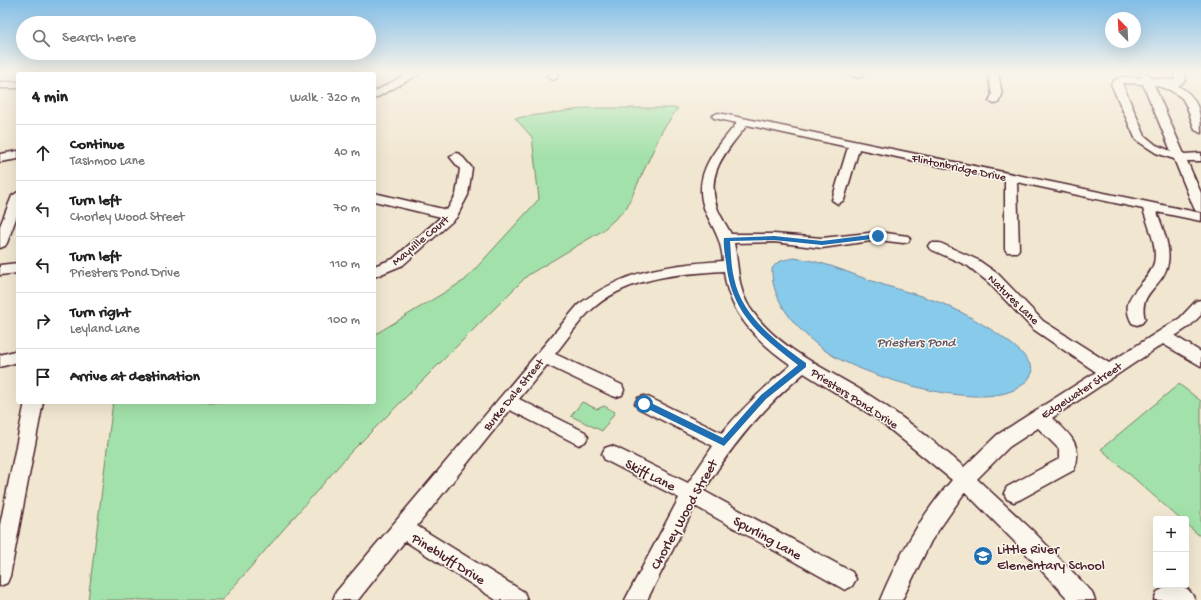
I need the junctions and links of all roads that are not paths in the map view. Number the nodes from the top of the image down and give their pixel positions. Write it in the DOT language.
graph roads {
  1 [pos="1124,101"];
  2 [pos="1155,101"];
  3 [pos="1188,101"];
  4 [pos="718,116"];
  5 [pos="744,122"];
  6 [pos="1201,130"];
  7 [pos="854,145"];
  8 [pos="16,155"];
  9 [pos="1179,155"];
  10 [pos="1201,156"];
  11 [pos="456,157"];
  12 [pos="0,158"];
  13 [pos="1011,177"];
  14 [pos="376,196"];
  15 [pos="838,200"];
  16 [pos="16,201"];
  17 [pos="1148,205"];
  18 [pos="1201,208"];
  19 [pos="451,214"];
  20 [pos="1201,216"];
  21 [pos="726,239"];
  22 [pos="903,239"];
  23 [pos="0,243"];
  24 [pos="935,246"];
  25 [pos="1012,249"];
  26 [pos="729,266"];
  27 [pos="16,268"];
  28 [pos="0,270"];
  29 [pos="376,271"];
  30 [pos="1201,305"];
  31 [pos="1137,319"];
  32 [pos="1164,337"];
  33 [pos="544,356"];
  34 [pos="16,357"];
  35 [pos="1201,360"];
  36 [pos="0,361"];
  37 [pos="803,365"];
  38 [pos="1108,372"];
  39 [pos="616,390"];
  40 [pos="508,401"];
  41 [pos="34,404"];
  42 [pos="644,404"];
  43 [pos="1038,417"];
  44 [pos="579,437"];
  45 [pos="724,443"];
  46 [pos="611,454"];
  47 [pos="963,478"];
  48 [pos="1014,493"];
  49 [pos="691,494"];
  50 [pos="403,529"];
  51 [pos="0,576"];
  52 [pos="845,579"];
  53 [pos="344,600"];
  54 [pos="516,600"];
  55 [pos="636,600"];
  56 [pos="891,600"];
  57 [pos="1084,600"];
  58 [pos="1165,600"];
  59 [pos="1184,600"];
  1 -- 9 [label="street"];
  2 -- 9 [label="street"];
  3 -- 6 [label="street"];
  4 -- 5 [label="street, Flintonbridge Drive"];
  5 -- 7 [label="street, Flintonbridge Drive"];
  5 -- 21 [label="street, Priesters Pond Drive"];
  7 -- 13 [label="street, Flintonbridge Drive"];
  7 -- 15 [label="street"];
  8 -- 12 [label="street"];
  9 -- 10 [label="street"];
  9 -- 18 [label="street"];
  11 -- 19 [label="street, Mayville Court"];
  13 -- 17 [label="street, Flintonbridge Drive"];
  13 -- 25 [label="street"];
  14 -- 19 [label="street"];
  16 -- 23 [label="street"];
  17 -- 20 [label="street, Flintonbridge Drive"];
  17 -- 31 [label="street"];
  19 -- 29 [label="street, Mayville Court"];
  21 -- 22 [label="street"];
  21 -- 26 [label="street, Priesters Pond Drive"];
  24 -- 38 [label="street, Natures Lane"];
  26 -- 33 [label="street, Burke Dale Street"];
  26 -- 37 [label="street, Priesters Pond Drive"];
  27 -- 28 [label="street"];
  30 -- 32 [label="street, Edgewater Street"];
  32 -- 35 [label="street"];
  32 -- 38 [label="street, Edgewater Street"];
  33 -- 39 [label="street"];
  33 -- 40 [label="street, Burke Dale Street"];
  34 -- 36 [label="street"];
  37 -- 45 [label="street, Chorley Wood Street"];
  37 -- 47 [label="street, Priesters Pond Drive"];
  38 -- 43 [label="street, Edgewater Street"];
  40 -- 44 [label="street"];
  40 -- 50 [label="street, Burke Dale Street"];
  41 -- 51 [label="street"];
  42 -- 45 [label="street"];
  43 -- 47 [label="street, Edgewater Street"];
  43 -- 48 [label="street"];
  45 -- 49 [label="street, Chorley Wood Street"];
  46 -- 49 [label="street, Skiff Lane"];
  47 -- 56 [label="street, Edgewater Street"];
  47 -- 57 [label="street"];
  49 -- 52 [label="street, Spurling Lane"];
  49 -- 55 [label="street, Chorley Wood Street"];
  50 -- 53 [label="street, Burke Dale Street"];
  50 -- 54 [label="street, Pinebluff Drive"];
  58 -- 59 [label="street"];
}
